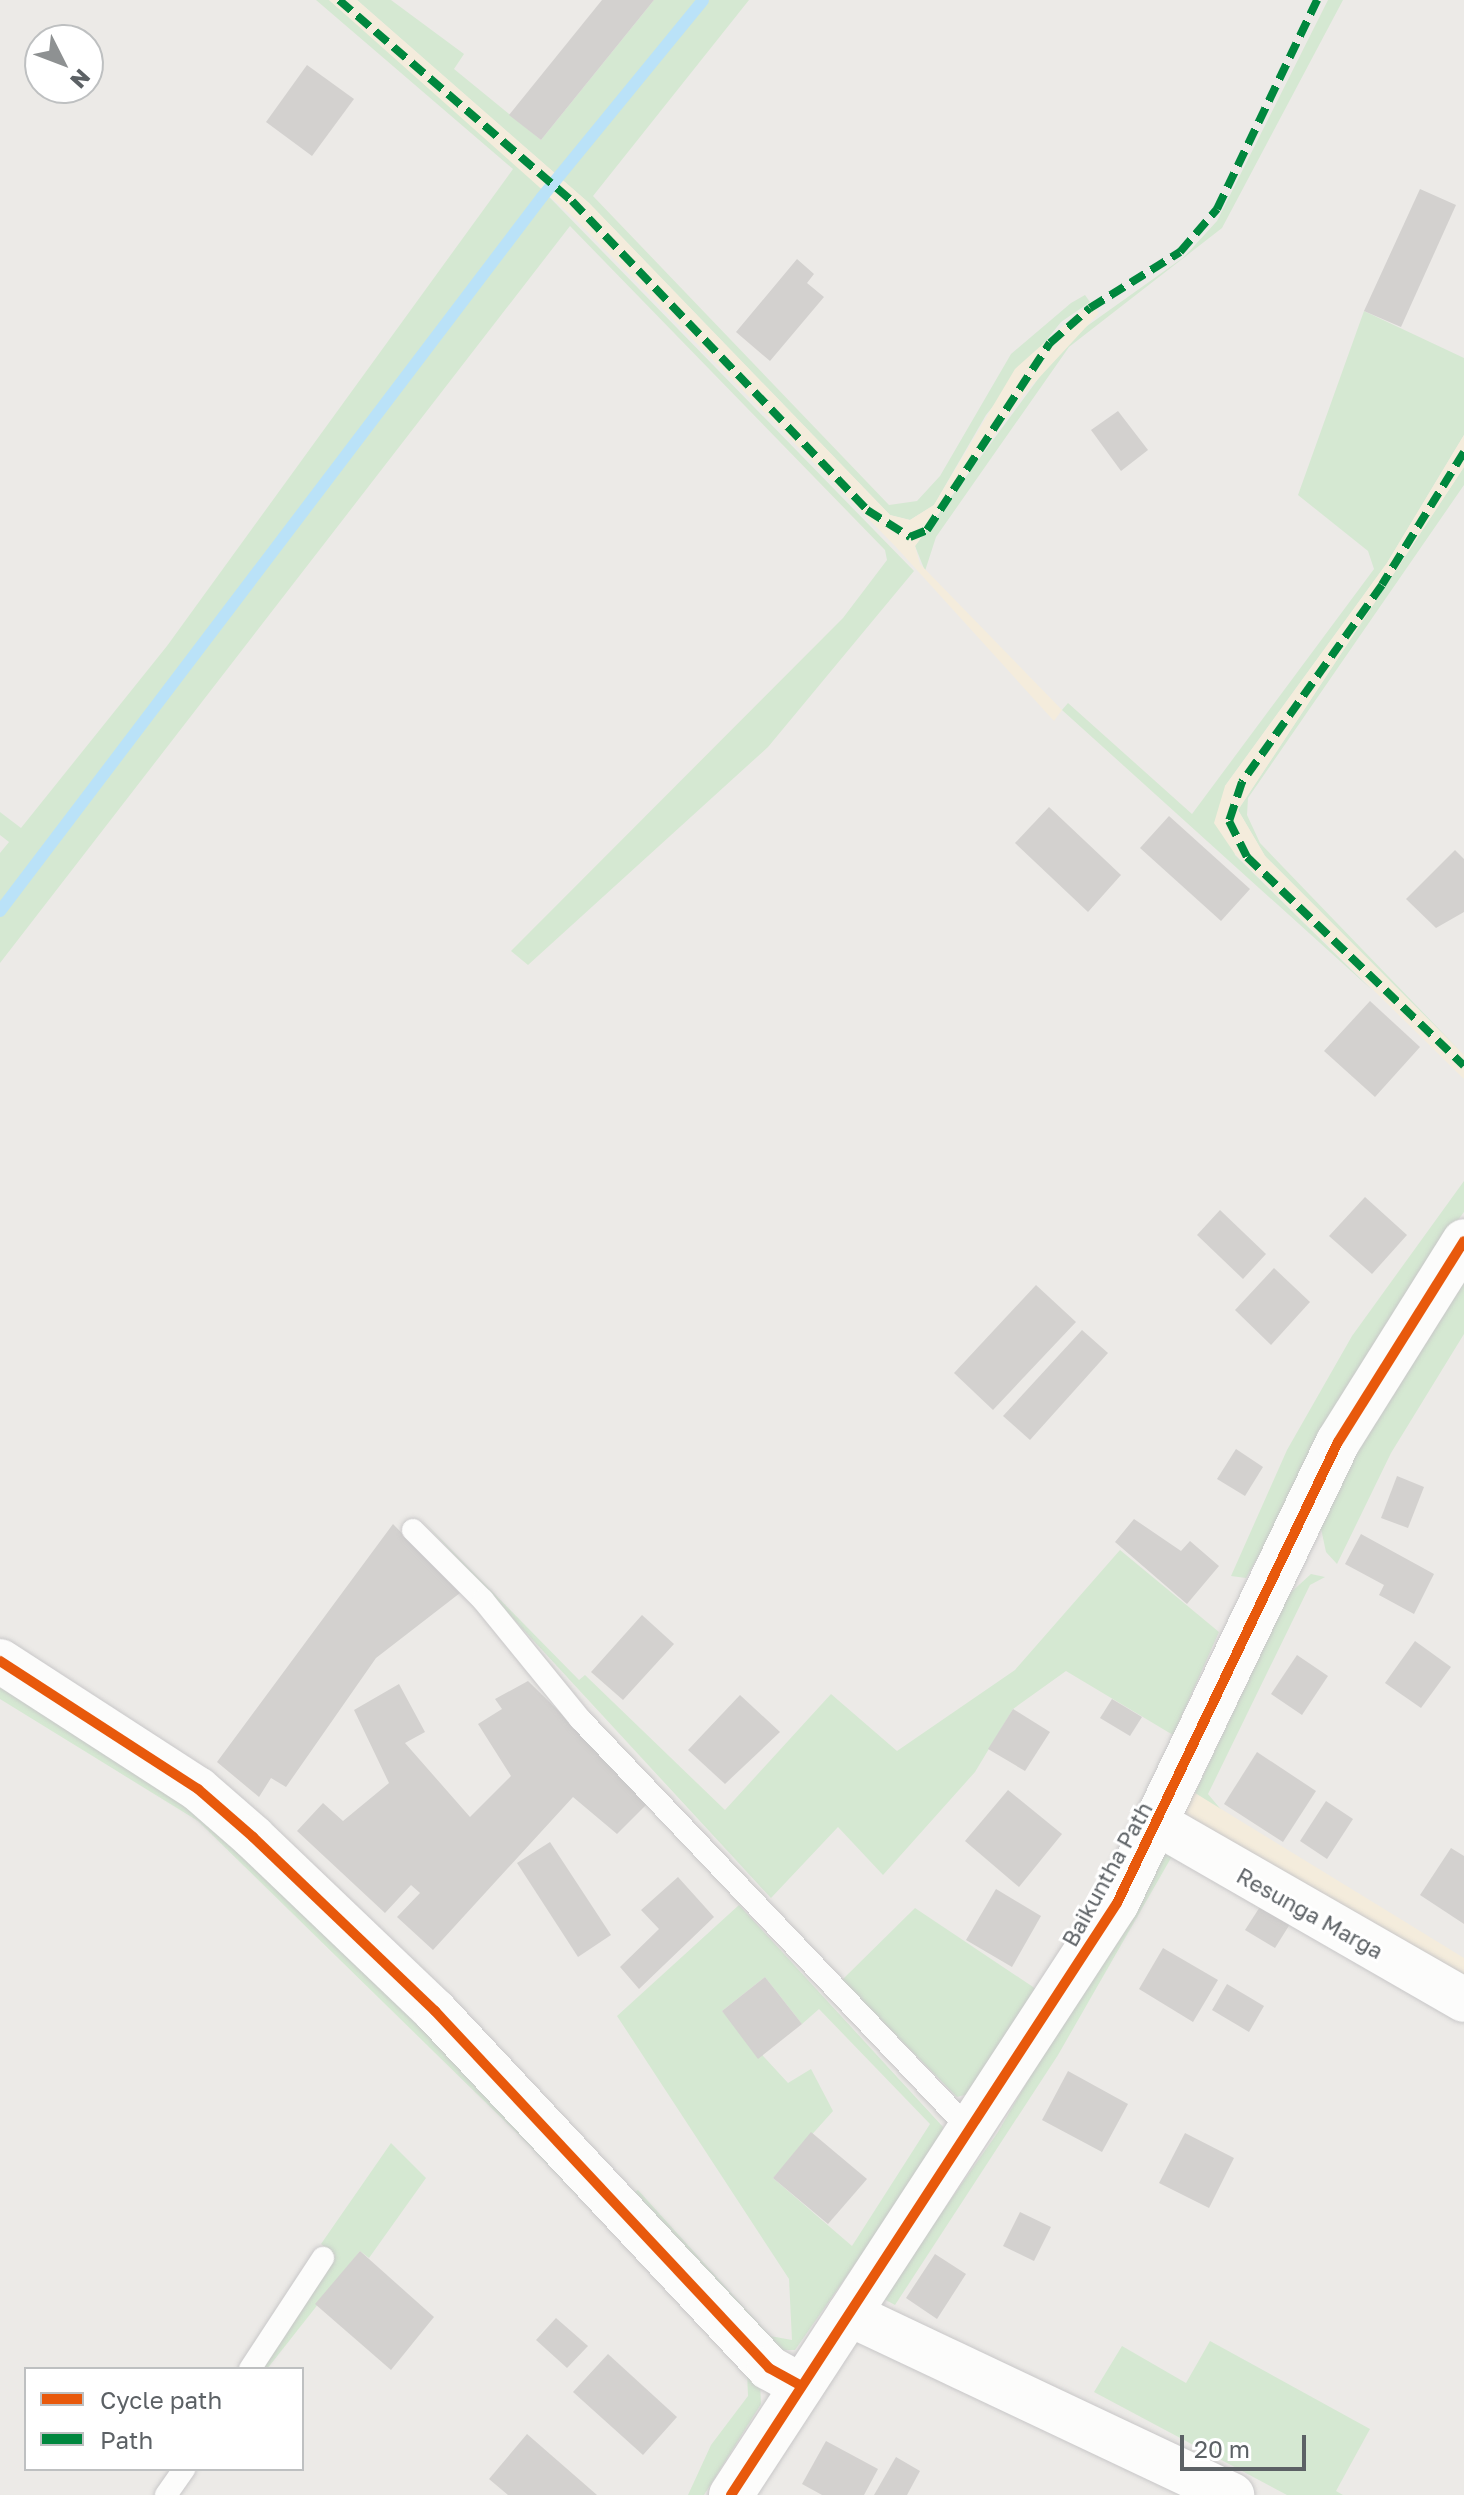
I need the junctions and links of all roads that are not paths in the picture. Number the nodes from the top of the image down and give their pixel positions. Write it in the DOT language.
graph roads {
  1 [pos="1464,1241"];
  2 [pos="413,1530"];
  3 [pos="0,1661"];
  4 [pos="1158,1824"];
  5 [pos="1464,2000"];
  6 [pos="972,2132"];
  7 [pos="323,2258"];
  8 [pos="849,2314"];
  9 [pos="251,2367"];
  10 [pos="801,2386"];
  11 [pos="183,2471"];
  12 [pos="166,2495"];
  13 [pos="731,2495"];
  14 [pos="1232,2495"];
  1 -- 4 [label="street, Baikuntha Path"];
  2 -- 6 [label="lane"];
  3 -- 10 [label="street"];
  4 -- 5 [label="street, Resunga Marga"];
  4 -- 6 [label="street, Baikuntha Path"];
  6 -- 8 [label="street, Baikuntha Path"];
  7 -- 9 [label="lane"];
  8 -- 10 [label="street, Baikuntha Path"];
  8 -- 14 [label="street"];
  10 -- 13 [label="street, Baikuntha Path"];
  11 -- 12 [label="lane"];
}
